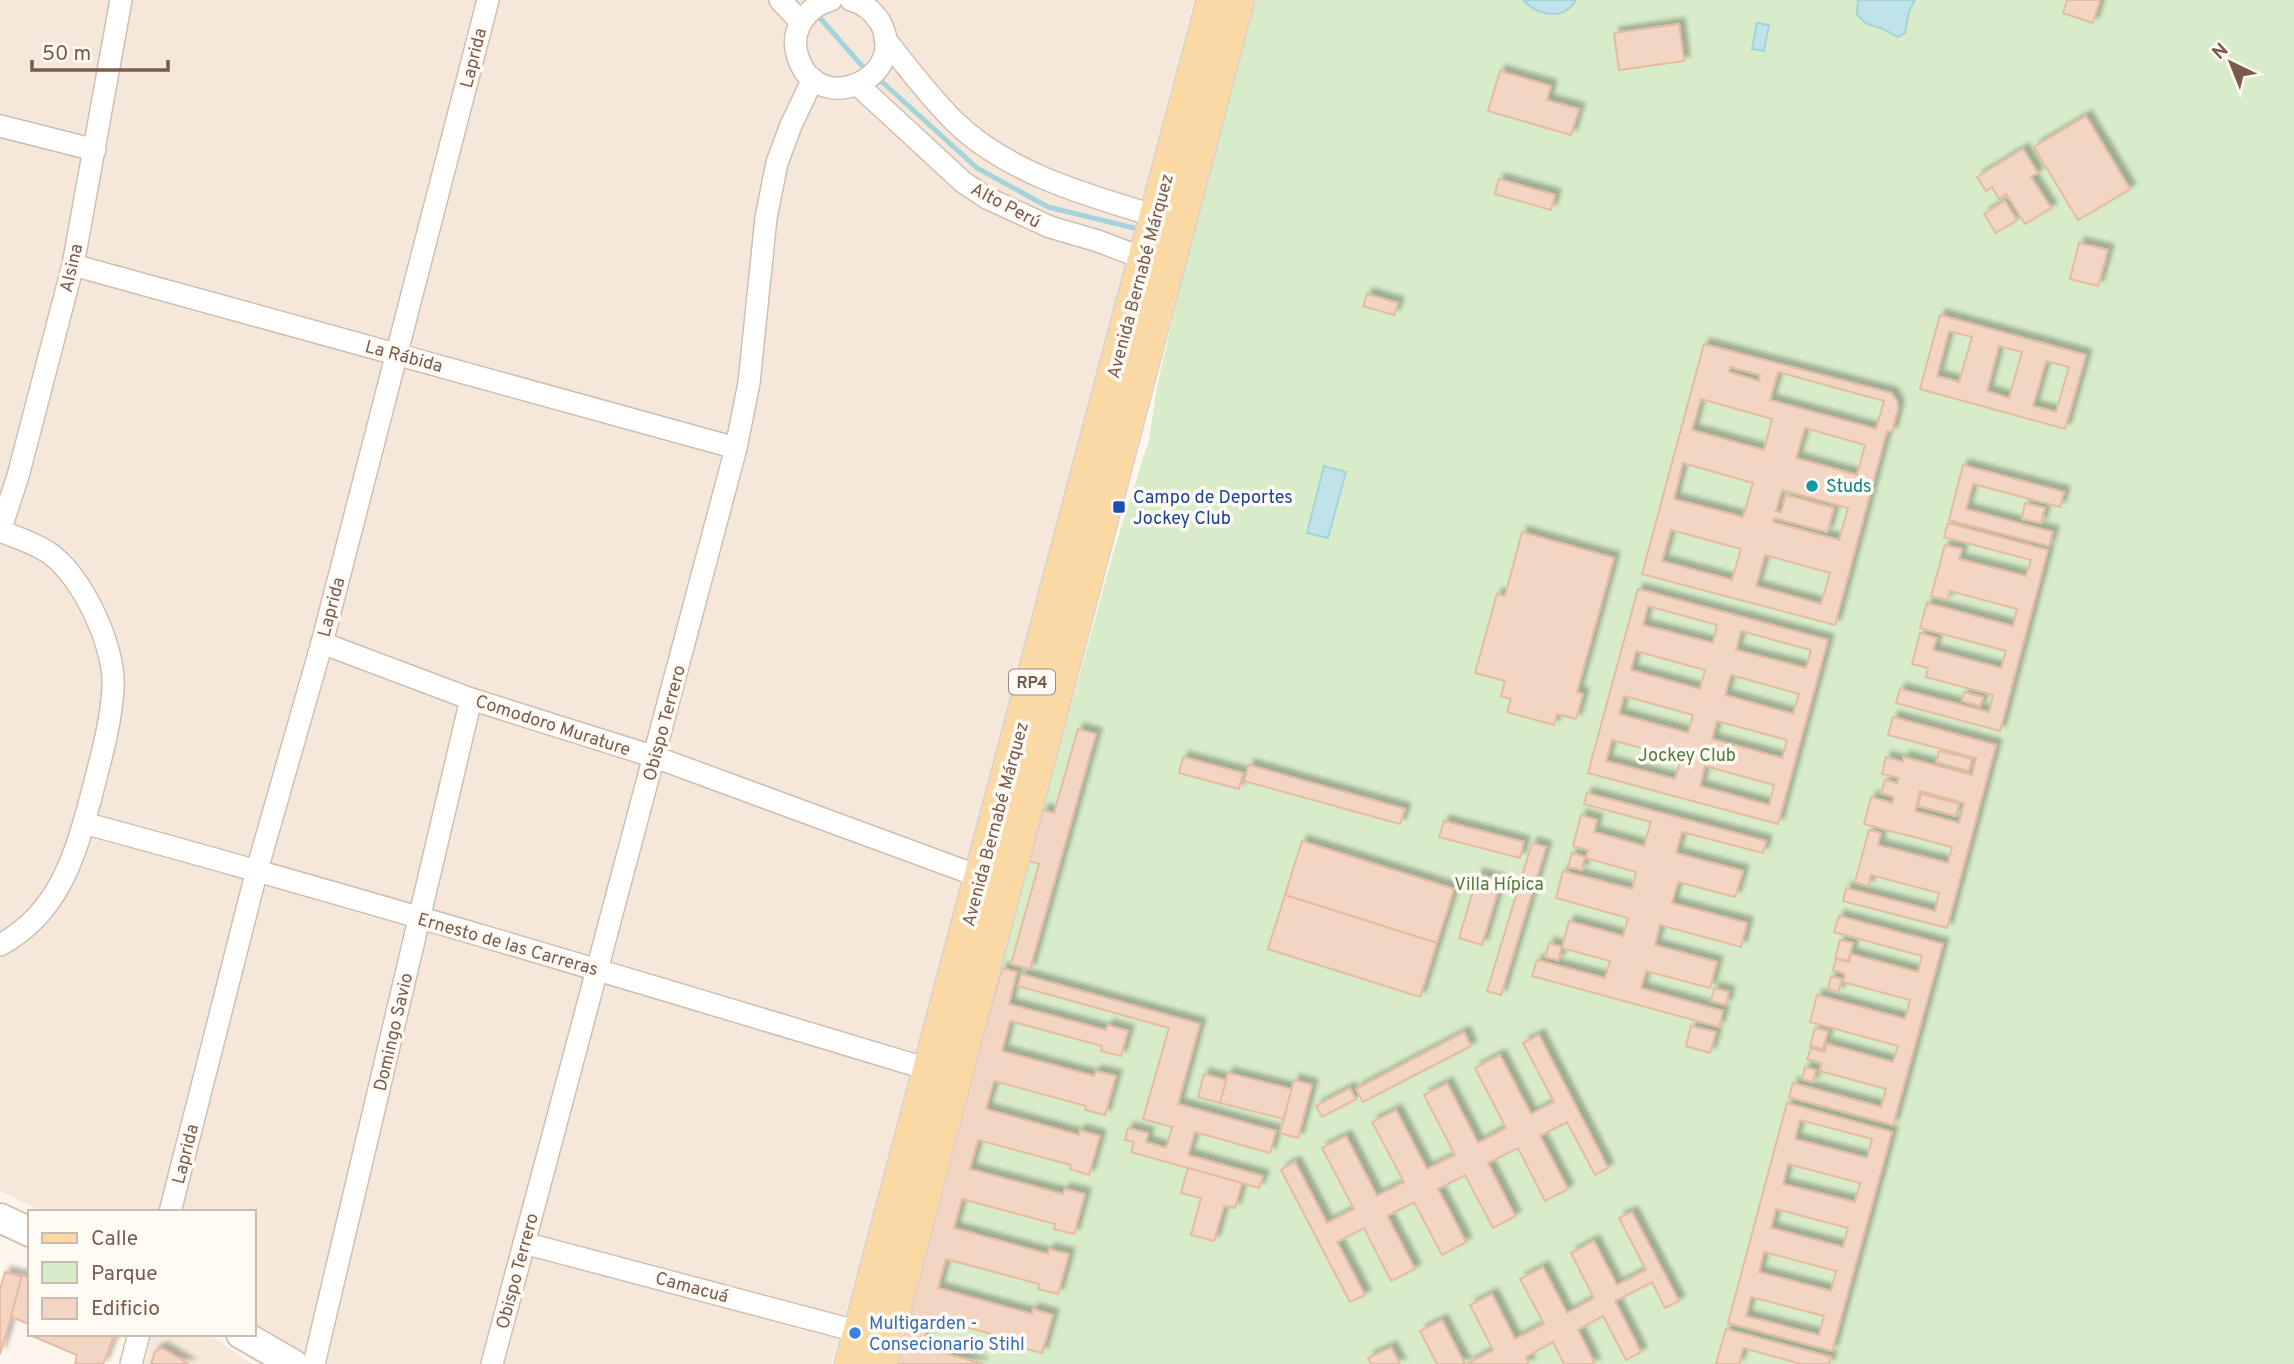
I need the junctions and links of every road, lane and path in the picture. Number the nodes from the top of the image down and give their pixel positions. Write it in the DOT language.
graph roads {
  1 [pos="121,0"];
  2 [pos="488,0"];
  3 [pos="780,0"];
  4 [pos="831,0"];
  5 [pos="854,0"];
  6 [pos="1213,0"];
  7 [pos="1238,0"];
  8 [pos="801,22"];
  9 [pos="885,39"];
  10 [pos="813,79"];
  11 [pos="858,85"];
  12 [pos="0,126"];
  13 [pos="95,150"];
  14 [pos="1156,216"];
  15 [pos="1145,259"];
  16 [pos="73,265"];
  17 [pos="397,354"];
  18 [pos="736,448"];
  19 [pos="0,531"];
  20 [pos="322,643"];
  21 [pos="471,699"];
  22 [pos="655,757"];
  23 [pos="84,823"];
  24 [pos="257,870"];
  25 [pos="981,877"];
  26 [pos="421,919"];
  27 [pos="0,945"];
  28 [pos="596,969"];
  29 [pos="931,1070"];
  30 [pos="171,1210"];
  31 [pos="0,1218"];
  32 [pos="28,1230"];
  33 [pos="524,1243"];
  34 [pos="860,1332"];
  35 [pos="138,1336"];
  36 [pos="244,1336"];
  37 [pos="131,1364"];
  38 [pos="293,1364"];
  39 [pos="314,1364"];
  40 [pos="492,1364"];
  41 [pos="851,1364"];
  42 [pos="880,1364"];
  1 -- 13 [label="street, Alsina"];
  2 -- 17 [label="street, Laprida"];
  3 -- 8 [label="street"];
  4 -- 8 [label="street"];
  5 -- 9 [label="street"];
  6 -- 14 [label="main road, Avenida Bernabé Márquez / RP4"];
  7 -- 42 [label="main road, Avenida Bernabé Márquez / RP4"];
  8 -- 10 [label="street"];
  9 -- 11 [label="street"];
  9 -- 14 [label="street"];
  10 -- 11 [label="street"];
  10 -- 18 [label="street, Obispo Terrero"];
  11 -- 15 [label="street, Alto Perú"];
  12 -- 13 [label="street"];
  13 -- 16 [label="street, Alsina"];
  14 -- 15 [label="main road, Avenida Bernabé Márquez / RP4"];
  15 -- 25 [label="main road, Avenida Bernabé Márquez / RP4"];
  16 -- 17 [label="street, La Rábida"];
  16 -- 19 [label="street, Alsina"];
  17 -- 18 [label="street, La Rábida"];
  17 -- 20 [label="street, Laprida"];
  18 -- 22 [label="street, Obispo Terrero"];
  19 -- 23 [label="street"];
  20 -- 21 [label="street, Comodoro Murature"];
  20 -- 24 [label="street, Laprida"];
  21 -- 22 [label="street, Comodoro Murature"];
  21 -- 26 [label="street, Domingo Savio"];
  22 -- 25 [label="street, Comodoro Murature"];
  22 -- 28 [label="street, Obispo Terrero"];
  23 -- 24 [label="street, Ernesto de las Carreras"];
  23 -- 27 [label="street"];
  24 -- 26 [label="street, Ernesto de las Carreras"];
  24 -- 30 [label="street, Laprida"];
  25 -- 29 [label="main road, Avenida Bernabé Márquez / RP4"];
  26 -- 28 [label="street, Ernesto de las Carreras"];
  26 -- 39 [label="street, Domingo Savio"];
  28 -- 29 [label="street, Ernesto de las Carreras"];
  28 -- 33 [label="street, Obispo Terrero"];
  29 -- 34 [label="main road, Avenida Bernabé Márquez / RP4"];
  31 -- 32 [label="main road"];
  33 -- 34 [label="street, Camacuá"];
  33 -- 40 [label="street, Obispo Terrero"];
  34 -- 41 [label="main road, Avenida Bernabé Márquez / RP4"];
  35 -- 37 [label="street"];
  36 -- 38 [label="main road"];
}
